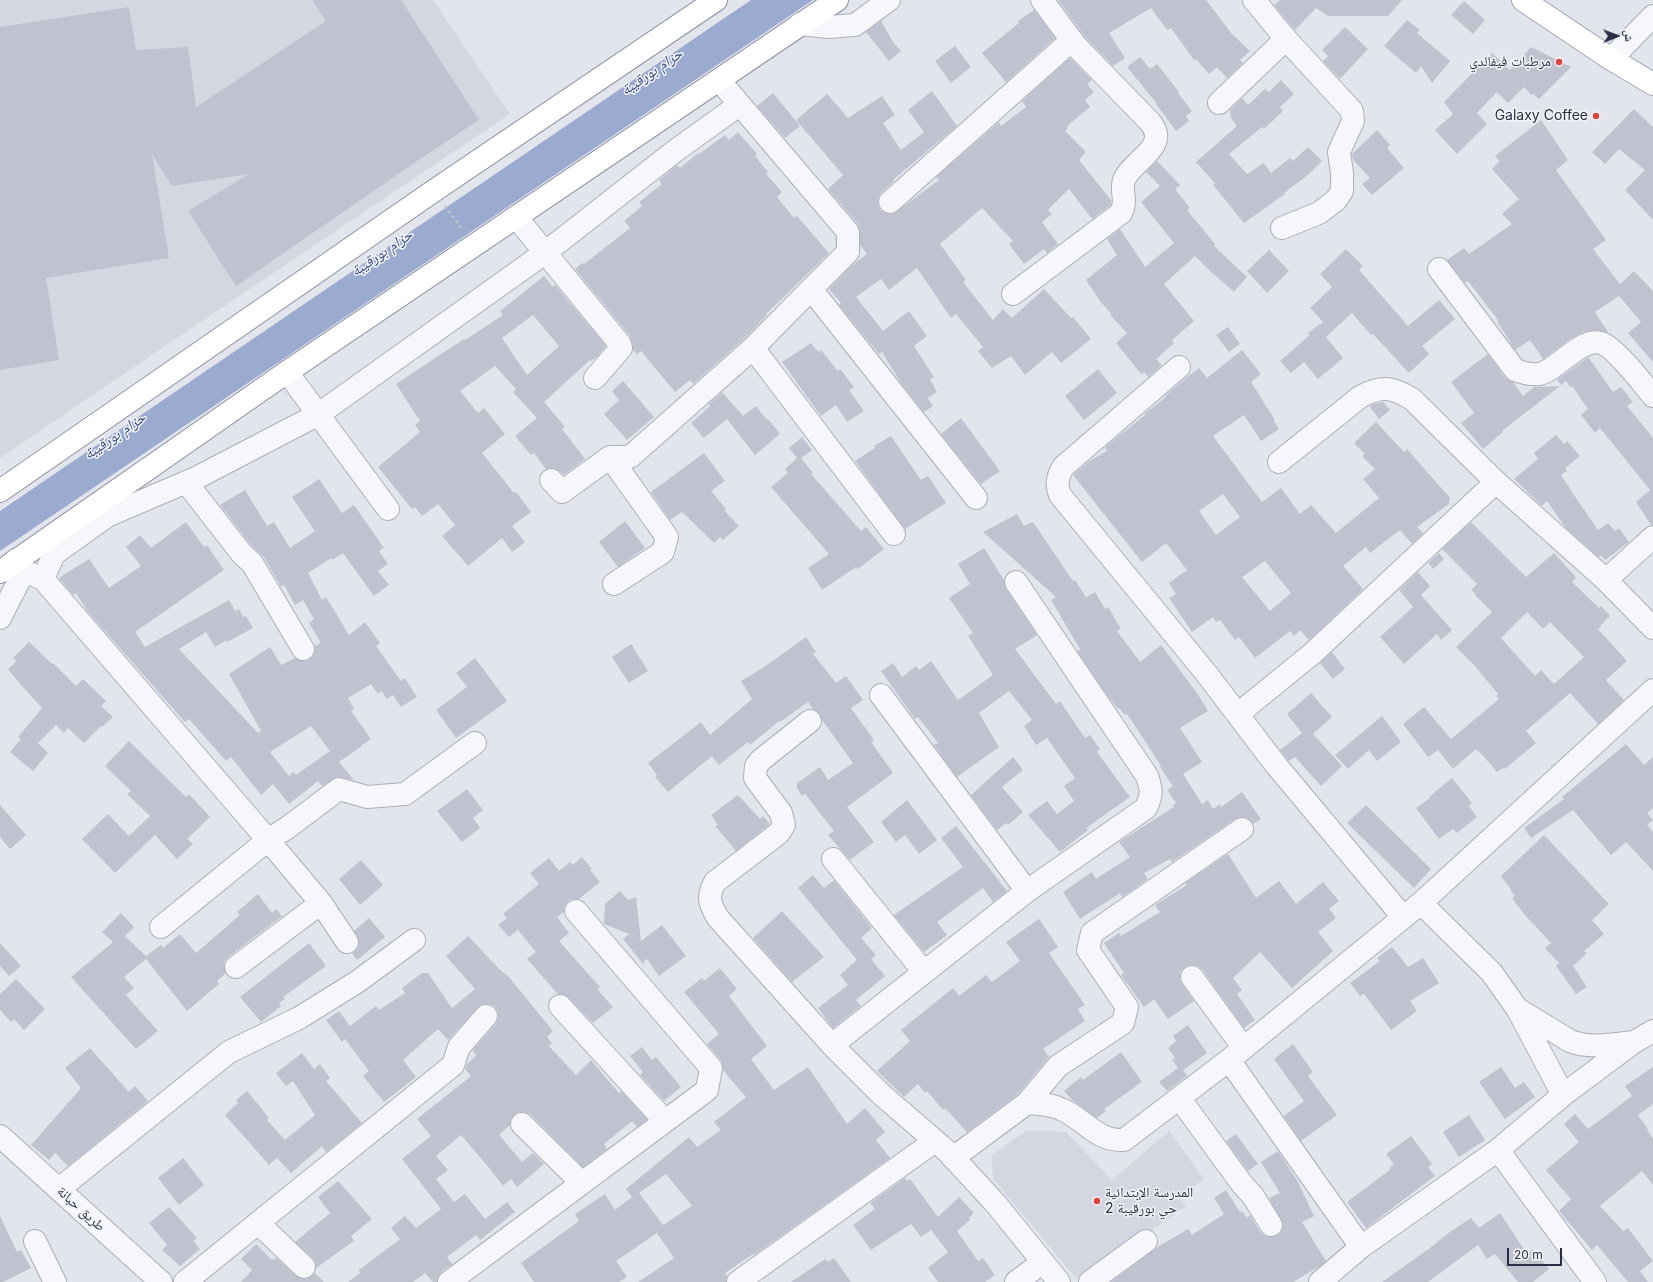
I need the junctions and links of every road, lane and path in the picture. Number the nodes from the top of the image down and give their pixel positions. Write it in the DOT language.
graph roads {
  1 [pos="716,0"];
  2 [pos="837,0"];
  3 [pos="889,0"];
  4 [pos="1042,0"];
  5 [pos="1254,0"];
  6 [pos="1523,0"];
  7 [pos="1653,16"];
  8 [pos="800,24"];
  9 [pos="1286,39"];
  10 [pos="1072,40"];
  11 [pos="1612,59"];
  12 [pos="719,80"];
  13 [pos="1653,84"];
  14 [pos="1219,103"];
  15 [pos="739,105"];
  16 [pos="441,199"];
  17 [pos="890,202"];
  18 [pos="516,217"];
  19 [pos="1282,228"];
  20 [pos="462,230"];
  21 [pos="546,252"];
  22 [pos="1439,269"];
  23 [pos="811,289"];
  24 [pos="1013,294"];
  25 [pos="754,348"];
  26 [pos="1179,366"];
  27 [pos="287,372"];
  28 [pos="595,378"];
  29 [pos="1653,396"];
  30 [pos="319,414"];
  31 [pos="610,457"];
  32 [pos="1279,462"];
  33 [pos="551,480"];
  34 [pos="186,482"];
  35 [pos="1496,482"];
  36 [pos="0,491"];
  37 [pos="976,498"];
  38 [pos="388,508"];
  39 [pos="894,534"];
  40 [pos="1653,537"];
  41 [pos="21,571"];
  42 [pos="1606,580"];
  43 [pos="1016,582"];
  44 [pos="614,584"];
  45 [pos="0,618"];
  46 [pos="1653,628"];
  47 [pos="302,649"];
  48 [pos="1653,690"];
  49 [pos="882,695"];
  50 [pos="1238,714"];
  51 [pos="810,721"];
  52 [pos="475,743"];
  53 [pos="1242,829"];
  54 [pos="268,840"];
  55 [pos="833,859"];
  56 [pos="1027,891"];
  57 [pos="1420,903"];
  58 [pos="321,904"];
  59 [pos="576,911"];
  60 [pos="1403,917"];
  61 [pos="161,927"];
  62 [pos="414,940"];
  63 [pos="347,942"];
  64 [pos="236,967"];
  65 [pos="924,972"];
  66 [pos="1192,977"];
  67 [pos="560,1006"];
  68 [pos="1518,1010"];
  69 [pos="486,1016"];
  70 [pos="1653,1031"];
  71 [pos="1634,1042"];
  72 [pos="832,1044"];
  73 [pos="1236,1053"];
  74 [pos="1563,1095"];
  75 [pos="1180,1098"];
  76 [pos="1027,1103"];
  77 [pos="665,1121"];
  78 [pos="522,1124"];
  79 [pos="0,1136"];
  80 [pos="935,1141"];
  81 [pos="1498,1150"];
  82 [pos="953,1158"];
  83 [pos="582,1183"];
  84 [pos="59,1189"];
  85 [pos="258,1222"];
  86 [pos="1271,1225"];
  87 [pos="35,1241"];
  88 [pos="1146,1241"];
  89 [pos="1361,1247"];
  90 [pos="1043,1262"];
  91 [pos="304,1266"];
  92 [pos="747,1279"];
  93 [pos="55,1282"];
  94 [pos="161,1282"];
  95 [pos="185,1282"];
  96 [pos="449,1282"];
  97 [pos="1016,1282"];
  98 [pos="1059,1282"];
  99 [pos="1090,1282"];
  100 [pos="1320,1282"];
  101 [pos="1595,1282"];
  1 -- 36 [label="main road"];
  2 -- 8 [label="main road"];
  3 -- 8 [label="street"];
  4 -- 10 [label="street"];
  5 -- 9 [label="street"];
  6 -- 11 [label="main road"];
  7 -- 11 [label="street"];
  8 -- 12 [label="main road"];
  9 -- 14 [label="street"];
  9 -- 19 [label="street"];
  10 -- 17 [label="street"];
  10 -- 24 [label="street"];
  11 -- 13 [label="main road"];
  12 -- 15 [label="street"];
  12 -- 18 [label="main road"];
  15 -- 21 [label="street"];
  15 -- 23 [label="street"];
  16 -- 20 [label="path"];
  18 -- 21 [label="street"];
  18 -- 27 [label="main road"];
  21 -- 28 [label="street"];
  21 -- 30 [label="street"];
  22 -- 29 [label="street"];
  23 -- 25 [label="street"];
  23 -- 37 [label="street"];
  25 -- 31 [label="street"];
  25 -- 39 [label="street"];
  26 -- 50 [label="street"];
  27 -- 30 [label="street"];
  27 -- 41 [label="main road"];
  30 -- 34 [label="street"];
  30 -- 38 [label="street"];
  31 -- 33 [label="street"];
  31 -- 44 [label="street"];
  32 -- 35 [label="street"];
  34 -- 41 [label="street"];
  34 -- 47 [label="street"];
  35 -- 42 [label="street"];
  35 -- 50 [label="street"];
  40 -- 42 [label="street"];
  41 -- 45 [label="street"];
  41 -- 54 [label="street"];
  42 -- 46 [label="street"];
  43 -- 56 [label="street"];
  48 -- 57 [label="street"];
  49 -- 56 [label="street"];
  50 -- 60 [label="street"];
  51 -- 72 [label="street"];
  52 -- 54 [label="street"];
  53 -- 76 [label="street"];
  54 -- 58 [label="street"];
  54 -- 61 [label="street"];
  55 -- 65 [label="street"];
  56 -- 65 [label="street"];
  57 -- 60 [label="street"];
  57 -- 68 [label="street"];
  58 -- 63 [label="street"];
  58 -- 64 [label="street"];
  59 -- 77 [label="street"];
  60 -- 73 [label="street"];
  62 -- 84 [label="street"];
  65 -- 72 [label="street"];
  66 -- 73 [label="street"];
  67 -- 77 [label="street"];
  68 -- 71 [label="street"];
  68 -- 74 [label="street"];
  69 -- 85 [label="street"];
  70 -- 71 [label="street"];
  71 -- 74 [label="street"];
  72 -- 80 [label="street"];
  73 -- 75 [label="street"];
  73 -- 89 [label="street"];
  74 -- 81 [label="street"];
  75 -- 76 [label="street"];
  75 -- 86 [label="street"];
  76 -- 82 [label="street"];
  77 -- 83 [label="street"];
  78 -- 83 [label="street"];
  79 -- 84 [label="street, طريق حبانة"];
  80 -- 82 [label="street"];
  80 -- 92 [label="street"];
  81 -- 89 [label="street"];
  81 -- 101 [label="street"];
  82 -- 90 [label="street"];
  83 -- 96 [label="street"];
  84 -- 94 [label="street, طريق حبانة"];
  85 -- 91 [label="street"];
  85 -- 95 [label="street"];
  87 -- 93 [label="street"];
  88 -- 99 [label="street"];
  89 -- 100 [label="street"];
  90 -- 97 [label="street"];
  90 -- 98 [label="street"];
}
